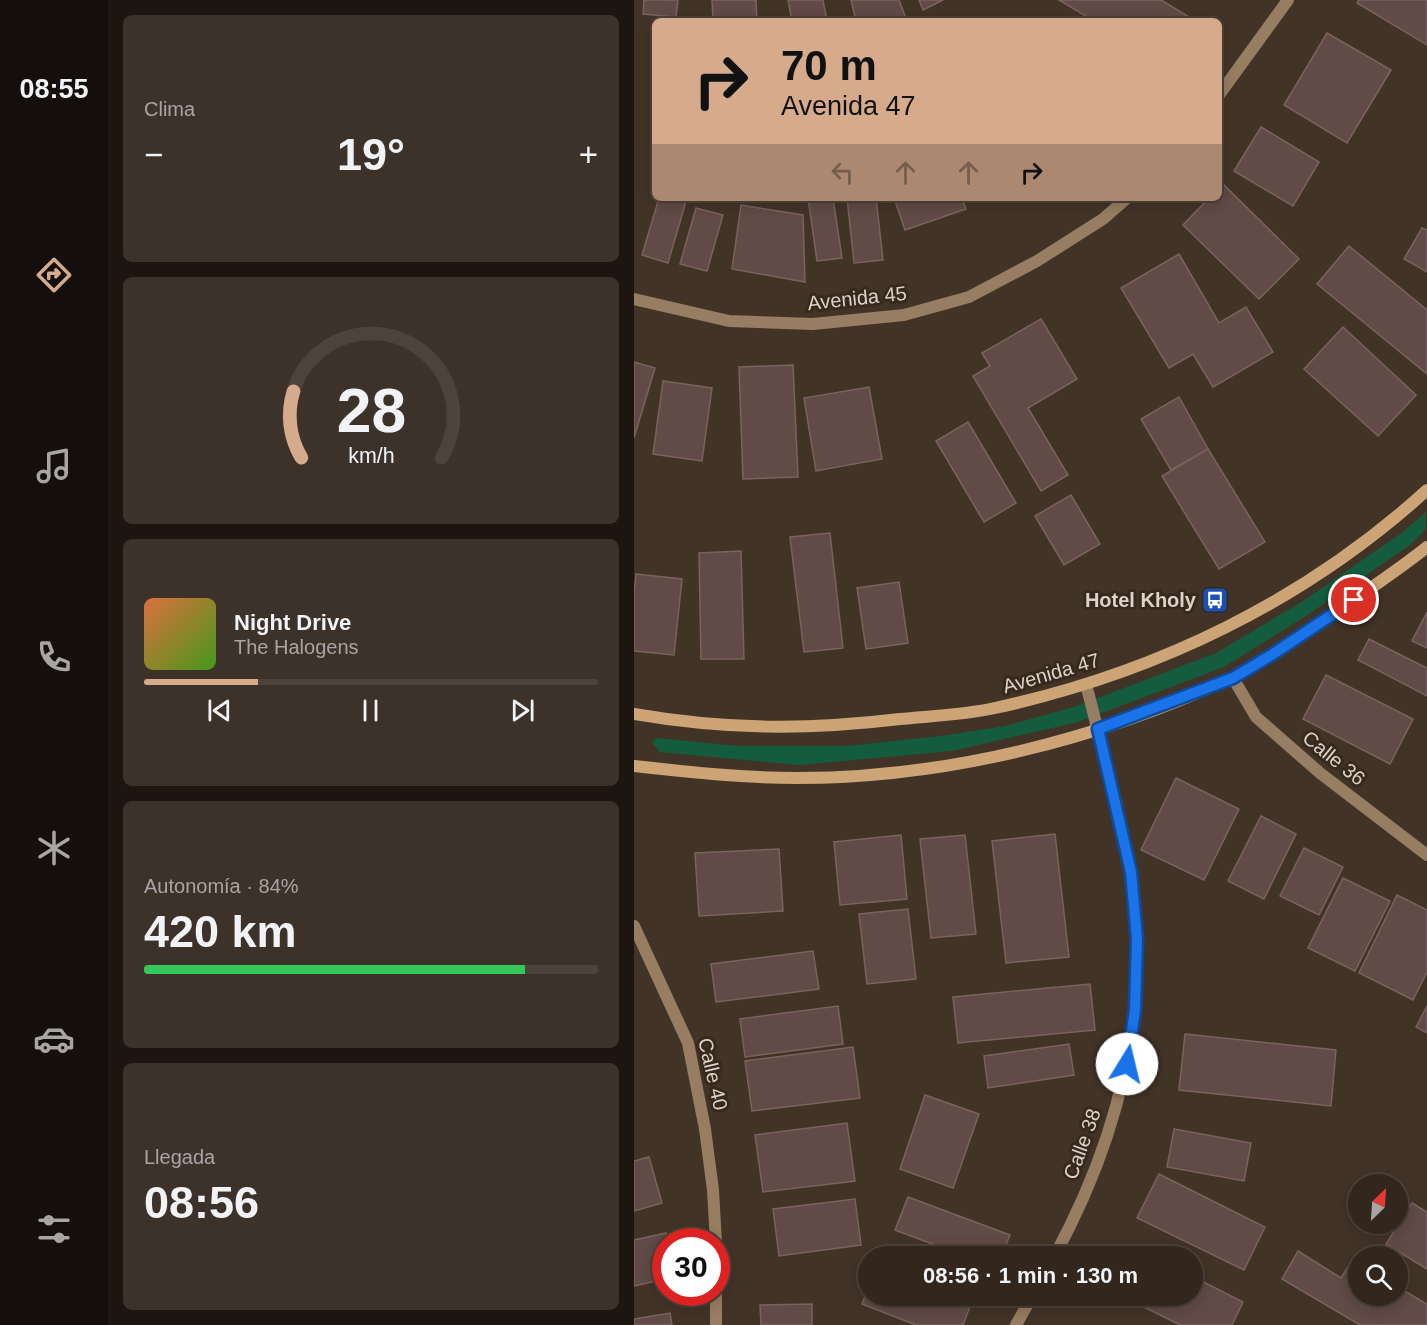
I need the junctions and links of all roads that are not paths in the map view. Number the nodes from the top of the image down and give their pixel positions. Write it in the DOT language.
graph roads {
  1 [pos="1288,0"];
  2 [pos="1222,91"];
  3 [pos="1124,201"];
  4 [pos="634,299"];
  5 [pos="1426,490"];
  6 [pos="1426,547"];
  7 [pos="1233,678"];
  8 [pos="1086,685"];
  9 [pos="634,714"];
  10 [pos="1098,729"];
  11 [pos="634,766"];
  12 [pos="1426,855"];
  13 [pos="634,926"];
  14 [pos="715,1228"];
  15 [pos="1059,1246"];
  16 [pos="716,1306"];
  17 [pos="1026,1306"];
  18 [pos="716,1325"];
  19 [pos="1016,1325"];
  1 -- 2 [label="street"];
  3 -- 4 [label="street, Avenida 45"];
  5 -- 8 [label="main road, Avenida 47"];
  6 -- 7 [label="main road"];
  7 -- 10 [label="main road"];
  7 -- 12 [label="street, Calle 36"];
  8 -- 9 [label="main road, Avenida 47"];
  8 -- 10 [label="street, Calle 38"];
  10 -- 11 [label="main road"];
  10 -- 15 [label="street, Calle 38"];
  13 -- 14 [label="street, Calle 40"];
  16 -- 18 [label="street"];
  17 -- 19 [label="street"];
}
